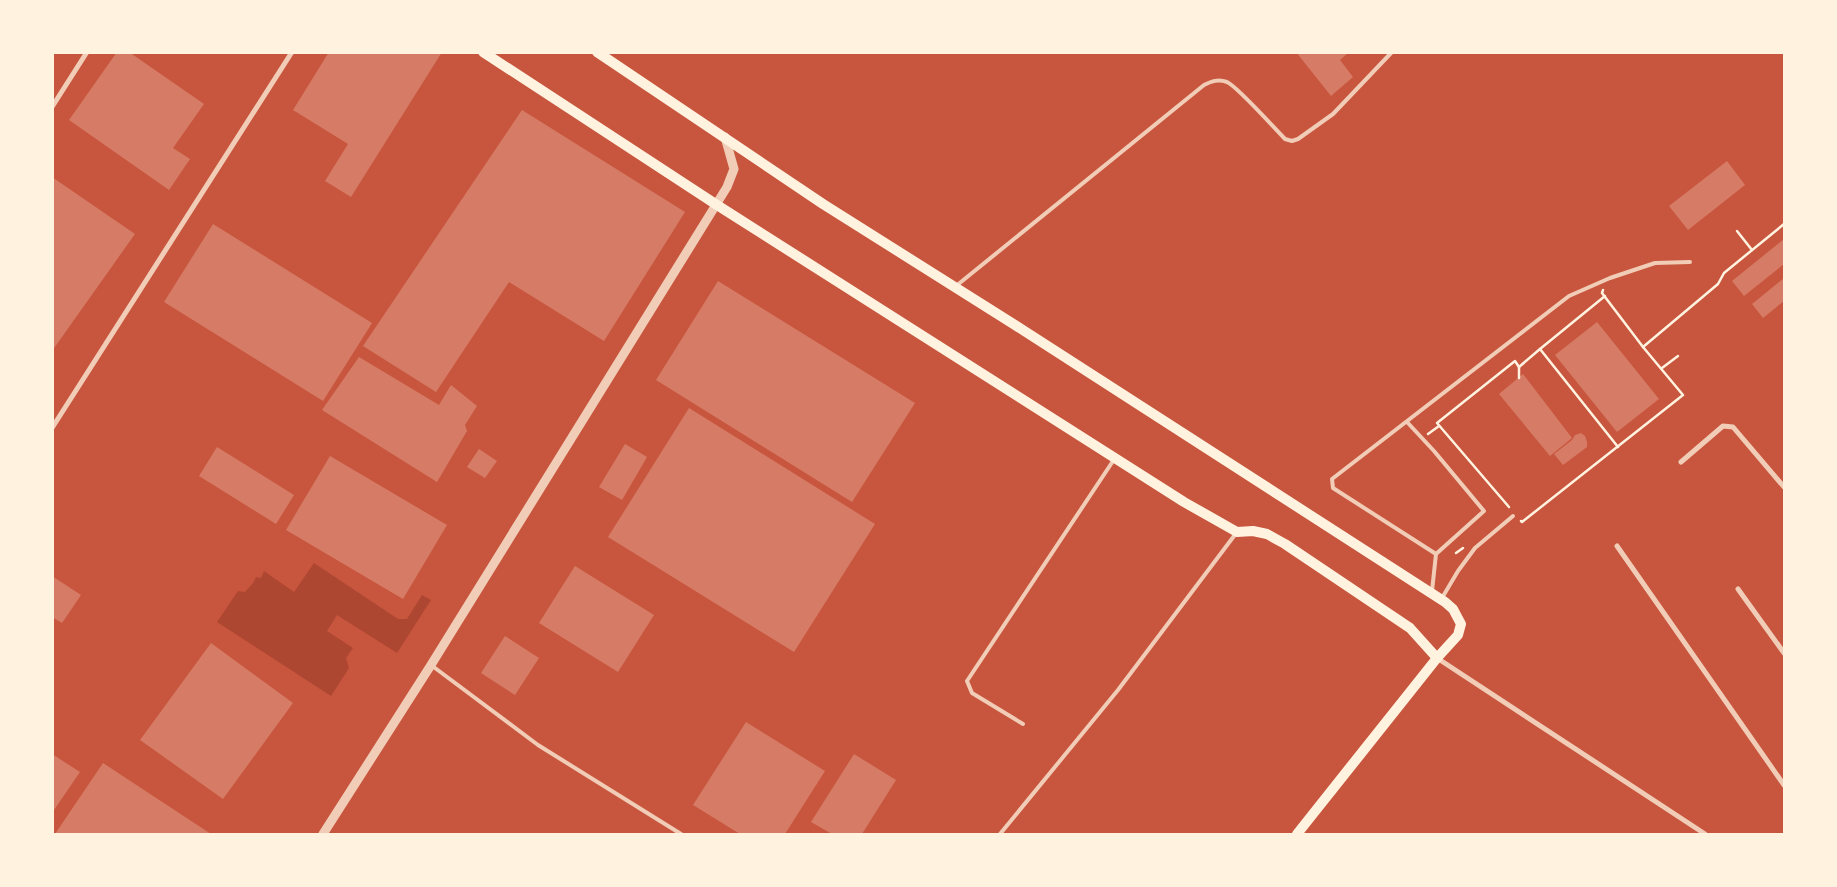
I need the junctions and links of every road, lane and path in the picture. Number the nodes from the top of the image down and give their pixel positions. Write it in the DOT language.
graph roads {
  1 [pos="87,52"];
  2 [pos="292,52"];
  3 [pos="484,52"];
  4 [pos="597,52"];
  5 [pos="1392,52"];
  6 [pos="52,107"];
  7 [pos="725,137"];
  8 [pos="717,205"];
  9 [pos="1784,224"];
  10 [pos="1737,231"];
  11 [pos="1752,250"];
  12 [pos="1690,262"];
  13 [pos="1603,281"];
  14 [pos="954,287"];
  15 [pos="1605,296"];
  16 [pos="1643,347"];
  17 [pos="1540,349"];
  18 [pos="1678,356"];
  19 [pos="1519,367"];
  20 [pos="1661,368"];
  21 [pos="1519,378"];
  22 [pos="1407,422"];
  23 [pos="1439,426"];
  24 [pos="52,428"];
  25 [pos="1425,436"];
  26 [pos="1618,446"];
  27 [pos="1115,458"];
  28 [pos="1681,462"];
  29 [pos="1784,487"];
  30 [pos="1510,508"];
  31 [pos="1515,516"];
  32 [pos="1237,532"];
  33 [pos="1616,546"];
  34 [pos="1436,554"];
  35 [pos="1738,589"];
  36 [pos="1431,594"];
  37 [pos="1441,600"];
  38 [pos="1784,653"];
  39 [pos="1437,658"];
  40 [pos="431,665"];
  41 [pos="1023,724"];
  42 [pos="1784,785"];
  43 [pos="323,834"];
  44 [pos="681,834"];
  45 [pos="1000,834"];
  46 [pos="1297,834"];
  47 [pos="1705,834"];
  1 -- 6 [label="street"];
  2 -- 24 [label="street"];
  3 -- 8 [label="main road"];
  4 -- 7 [label="main road"];
  5 -- 14 [label="lane"];
  7 -- 8 [label="street"];
  7 -- 14 [label="main road"];
  8 -- 27 [label="main road"];
  8 -- 40 [label="street"];
  9 -- 11 [label="path"];
  10 -- 11 [label="path"];
  11 -- 16 [label="path"];
  12 -- 13 [label="lane"];
  13 -- 15 [label="path"];
  13 -- 22 [label="lane"];
  14 -- 36 [label="main road"];
  15 -- 16 [label="path"];
  15 -- 17 [label="path"];
  16 -- 20 [label="path"];
  17 -- 19 [label="path"];
  17 -- 26 [label="path"];
  18 -- 20 [label="path"];
  19 -- 21 [label="path"];
  19 -- 23 [label="path"];
  20 -- 26 [label="path"];
  22 -- 34 [label="lane"];
  22 -- 34 [label="lane"];
  23 -- 25 [label="path"];
  23 -- 30 [label="path"];
  26 -- 31 [label="path"];
  27 -- 32 [label="main road"];
  27 -- 41 [label="lane"];
  28 -- 29 [label="street"];
  31 -- 37 [label="lane"];
  32 -- 39 [label="main road"];
  32 -- 45 [label="lane"];
  33 -- 42 [label="street"];
  34 -- 36 [label="lane"];
  35 -- 38 [label="street"];
  36 -- 37 [label="main road"];
  37 -- 39 [label="main road"];
  39 -- 46 [label="main road"];
  39 -- 47 [label="street"];
  40 -- 43 [label="street"];
  40 -- 44 [label="lane"];
}
